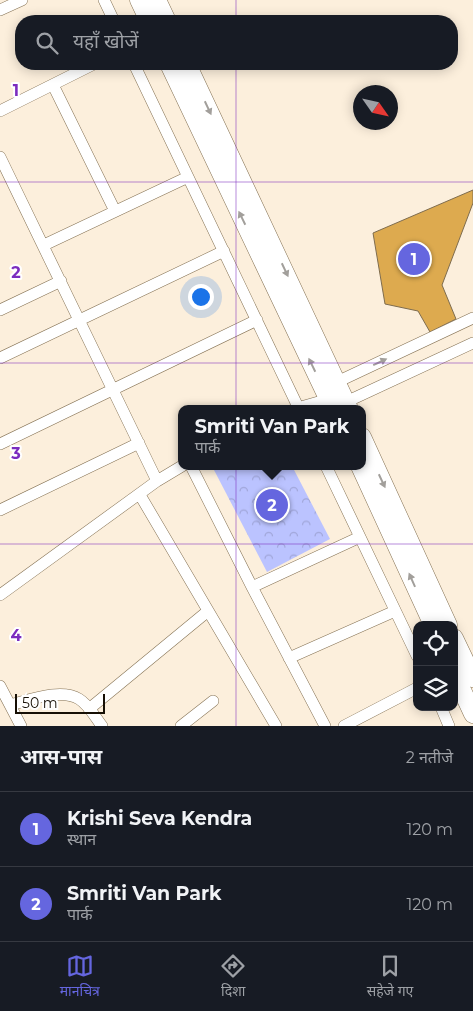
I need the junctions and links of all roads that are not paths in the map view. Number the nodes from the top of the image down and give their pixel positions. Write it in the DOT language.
graph roads {
  1 [pos="22,0"];
  2 [pos="104,0"];
  3 [pos="139,0"];
  4 [pos="157,0"];
  5 [pos="0,9"];
  6 [pos="111,15"];
  7 [pos="146,15"];
  8 [pos="164,15"];
  9 [pos="82,70"];
  10 [pos="137,70"];
  11 [pos="172,70"];
  12 [pos="190,70"];
  13 [pos="52,85"];
  14 [pos="0,111"];
  15 [pos="0,157"];
  16 [pos="188,177"];
  17 [pos="115,211"];
  18 [pos="44,245"];
  19 [pos="224,251"];
  20 [pos="61,281"];
  21 [pos="0,310"];
  22 [pos="473,318"];
  23 [pos="80,320"];
  24 [pos="257,320"];
  25 [pos="473,343"];
  26 [pos="0,358"];
  27 [pos="337,382"];
  28 [pos="114,389"];
  29 [pos="296,405"];
  30 [pos="339,405"];
  31 [pos="139,443"];
  32 [pos="0,444"];
  33 [pos="366,446"];
  34 [pos="178,468"];
  35 [pos="193,470"];
  36 [pos="328,470"];
  37 [pos="362,470"];
  38 [pos="157,481"];
  39 [pos="140,495"];
  40 [pos="0,510"];
  41 [pos="360,537"];
  42 [pos="252,588"];
  43 [pos="0,595"];
  44 [pos="208,611"];
  45 [pos="395,611"];
  46 [pos="430,621"];
  47 [pos="446,621"];
  48 [pos="458,646"];
  49 [pos="413,648"];
  50 [pos="289,658"];
  51 [pos="473,678"];
  52 [pos="458,681"];
  53 [pos="0,686"];
  54 [pos="413,690"];
  55 [pos="213,701"];
  56 [pos="10,705"];
  57 [pos="89,708"];
  58 [pos="443,711"];
  59 [pos="473,714"];
  60 [pos="359,722"];
  61 [pos="21,726"];
  62 [pos="102,726"];
  63 [pos="181,726"];
  64 [pos="276,726"];
  65 [pos="325,726"];
  66 [pos="344,726"];
  67 [pos="450,726"];
  1 -- 5 [label="street"];
  2 -- 6 [label="street"];
  3 -- 7 [label="main road"];
  4 -- 8 [label="main road"];
  9 -- 13 [label="street"];
  10 -- 16 [label="street"];
  30 -- 11 [label="main road, one-way"];
  12 -- 27 [label="main road, one-way"];
  13 -- 14 [label="street"];
  13 -- 17 [label="street"];
  15 -- 18 [label="street"];
  16 -- 17 [label="street"];
  16 -- 19 [label="street"];
  17 -- 18 [label="street"];
  18 -- 20 [label="street"];
  19 -- 23 [label="street"];
  19 -- 24 [label="street"];
  20 -- 21 [label="street"];
  20 -- 23 [label="street"];
  27 -- 22 [label="street, one-way"];
  23 -- 26 [label="street"];
  23 -- 28 [label="street"];
  24 -- 28 [label="street"];
  24 -- 29 [label="street"];
  25 -- 30 [label="street"];
  27 -- 30 [label="main road"];
  28 -- 31 [label="street"];
  28 -- 32 [label="street"];
  31 -- 38 [label="street"];
  31 -- 40 [label="street"];
  33 -- 47 [label="main road, one-way"];
  34 -- 38 [label="street"];
  35 -- 42 [label="street"];
  36 -- 41 [label="street"];
  46 -- 37 [label="main road, one-way"];
  38 -- 39 [label="street"];
  39 -- 43 [label="street"];
  39 -- 44 [label="street"];
  41 -- 42 [label="street"];
  41 -- 45 [label="street"];
  42 -- 50 [label="street"];
  44 -- 57 [label="street"];
  44 -- 64 [label="street"];
  45 -- 49 [label="street"];
  45 -- 50 [label="street"];
  48 -- 51 [label="main road"];
  50 -- 65 [label="street"];
  52 -- 59 [label="main road"];
  53 -- 56 [label="street"];
  54 -- 60 [label="street"];
  55 -- 63 [label="street"];
  56 -- 57 [label="street"];
  56 -- 61 [label="street"];
  57 -- 62 [label="street"];
  58 -- 67 [label="street"];
  60 -- 66 [label="street"];
}
